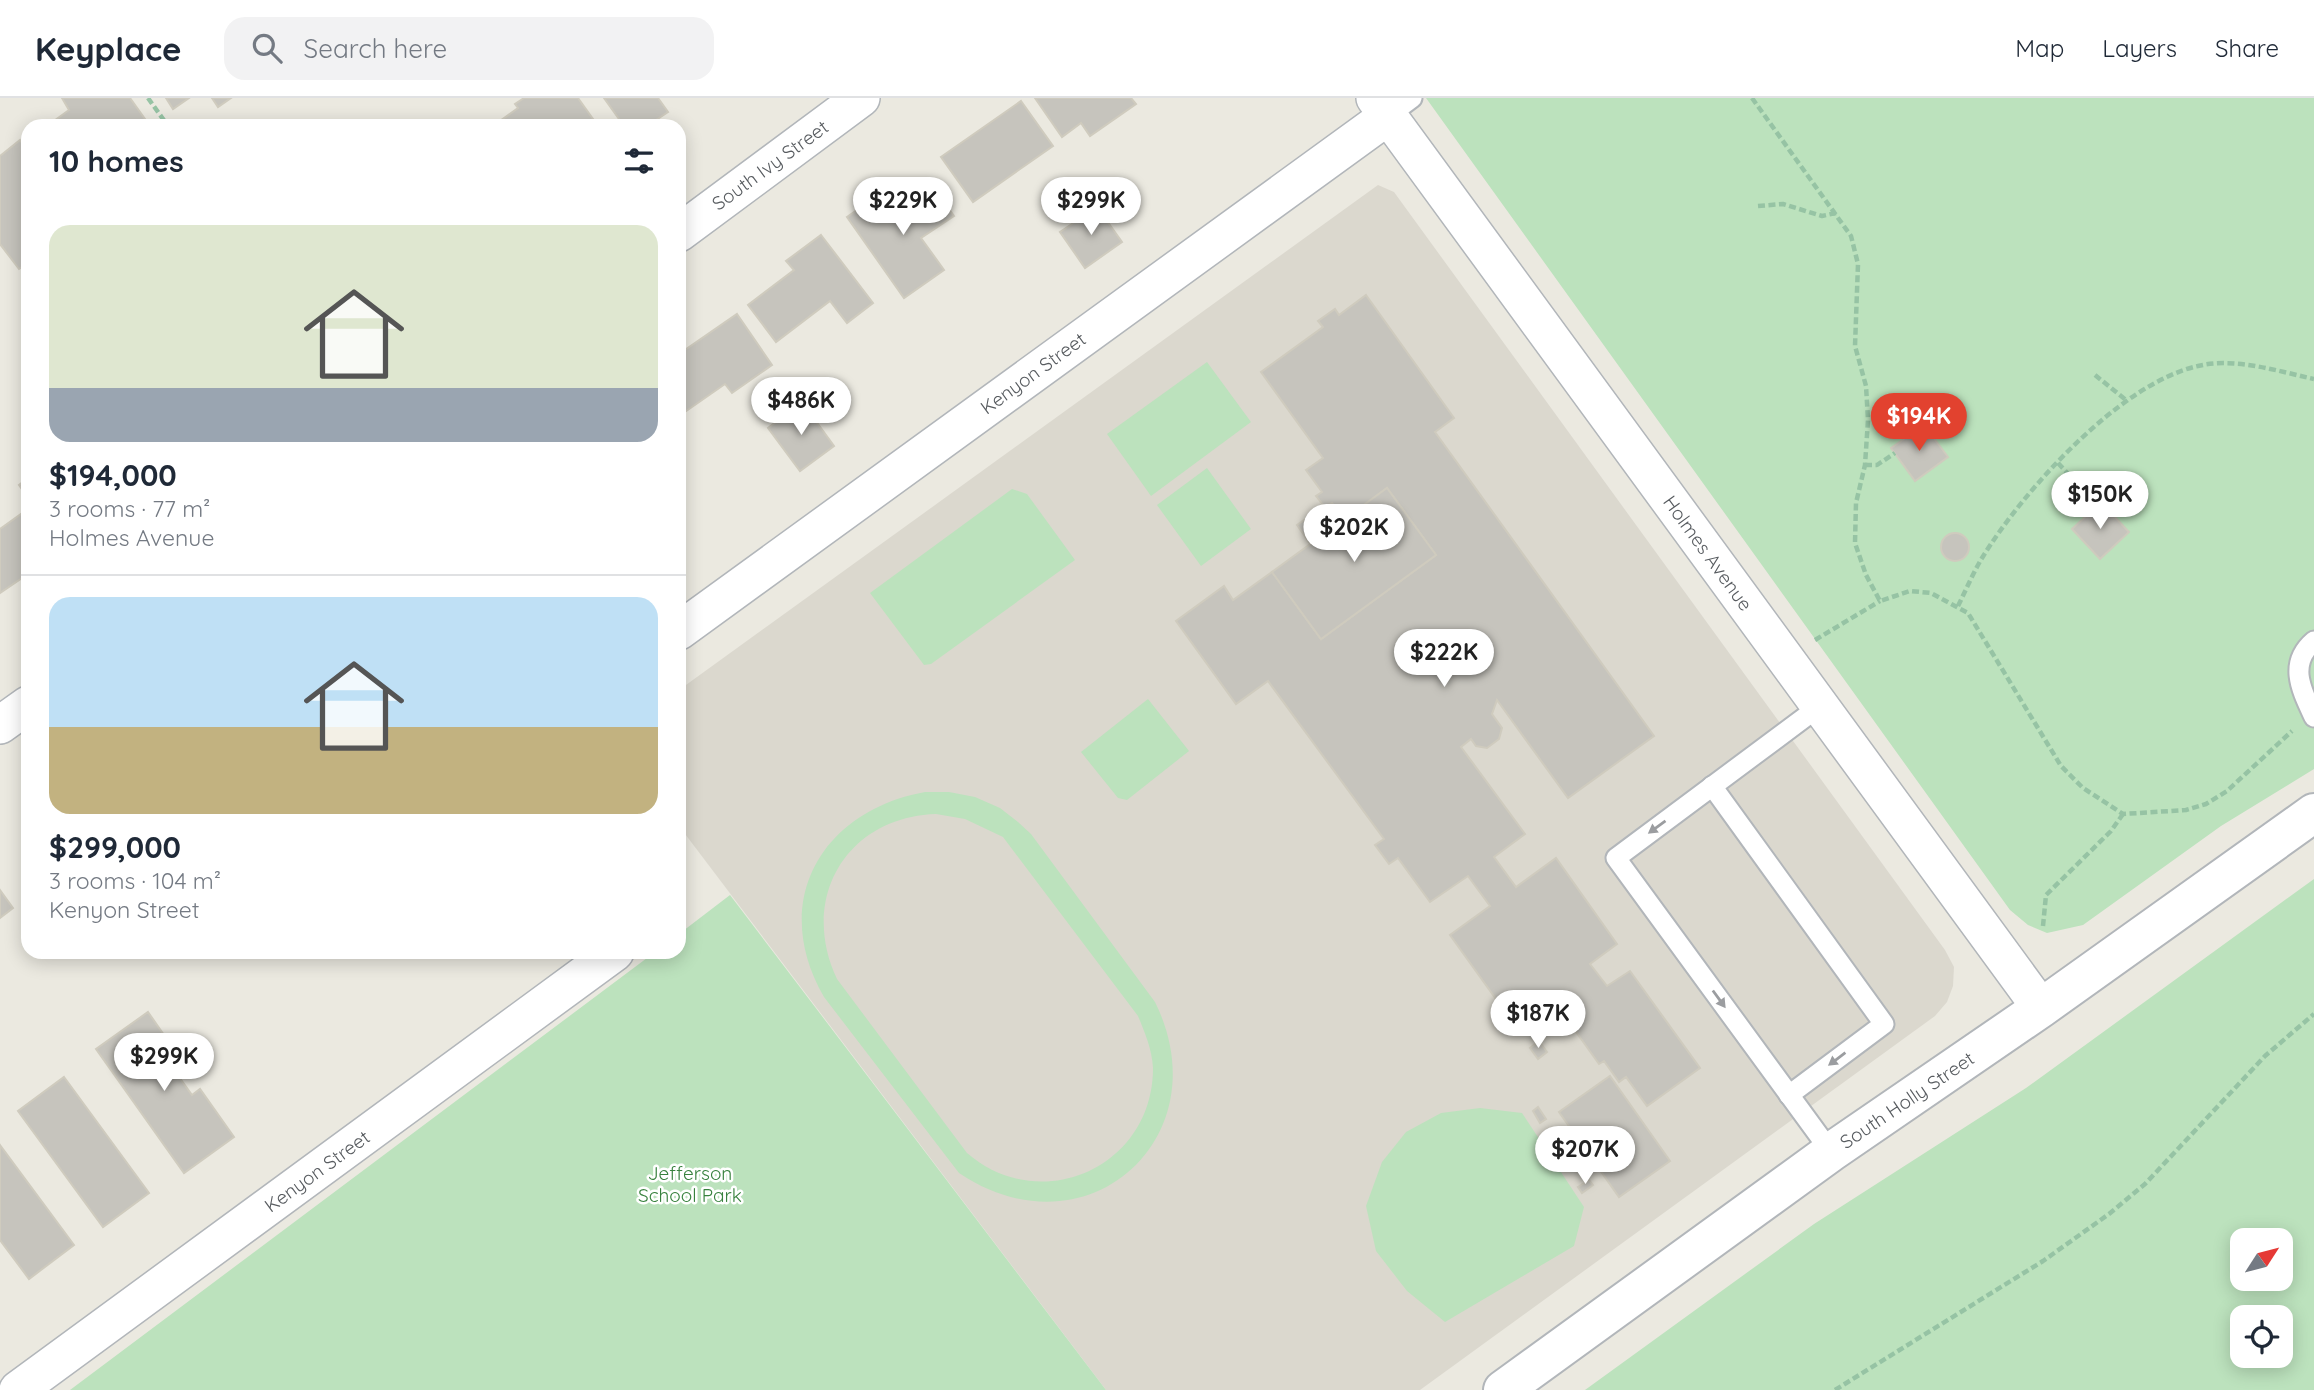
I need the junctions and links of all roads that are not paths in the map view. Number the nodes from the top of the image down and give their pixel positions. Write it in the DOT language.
graph roads {
  1 [pos="861,98"];
  2 [pos="1392,104"];
  3 [pos="686,228"];
  4 [pos="686,626"];
  5 [pos="2314,641"];
  6 [pos="1820,706"];
  7 [pos="21,710"];
  8 [pos="2314,718"];
  9 [pos="0,725"];
  10 [pos="1712,786"];
  11 [pos="2314,813"];
  12 [pos="605,959"];
  13 [pos="2041,1008"];
  14 [pos="1789,1095"];
  15 [pos="1831,1152"];
  16 [pos="18,1390"];
  17 [pos="1503,1390"];
  1 -- 3 [label="street, South Ivy Street"];
  2 -- 4 [label="street, Kenyon Street"];
  2 -- 6 [label="street, Holmes Avenue"];
  5 -- 8 [label="lane"];
  6 -- 10 [label="lane"];
  6 -- 13 [label="street, Holmes Avenue"];
  7 -- 9 [label="street"];
  10 -- 14 [label="lane, one-way"];
  10 -- 14 [label="lane, one-way"];
  11 -- 13 [label="street, South Holly Street"];
  12 -- 16 [label="street, Kenyon Street"];
  13 -- 15 [label="street, South Holly Street"];
  14 -- 15 [label="lane"];
  15 -- 17 [label="street, South Holly Street"];
}
